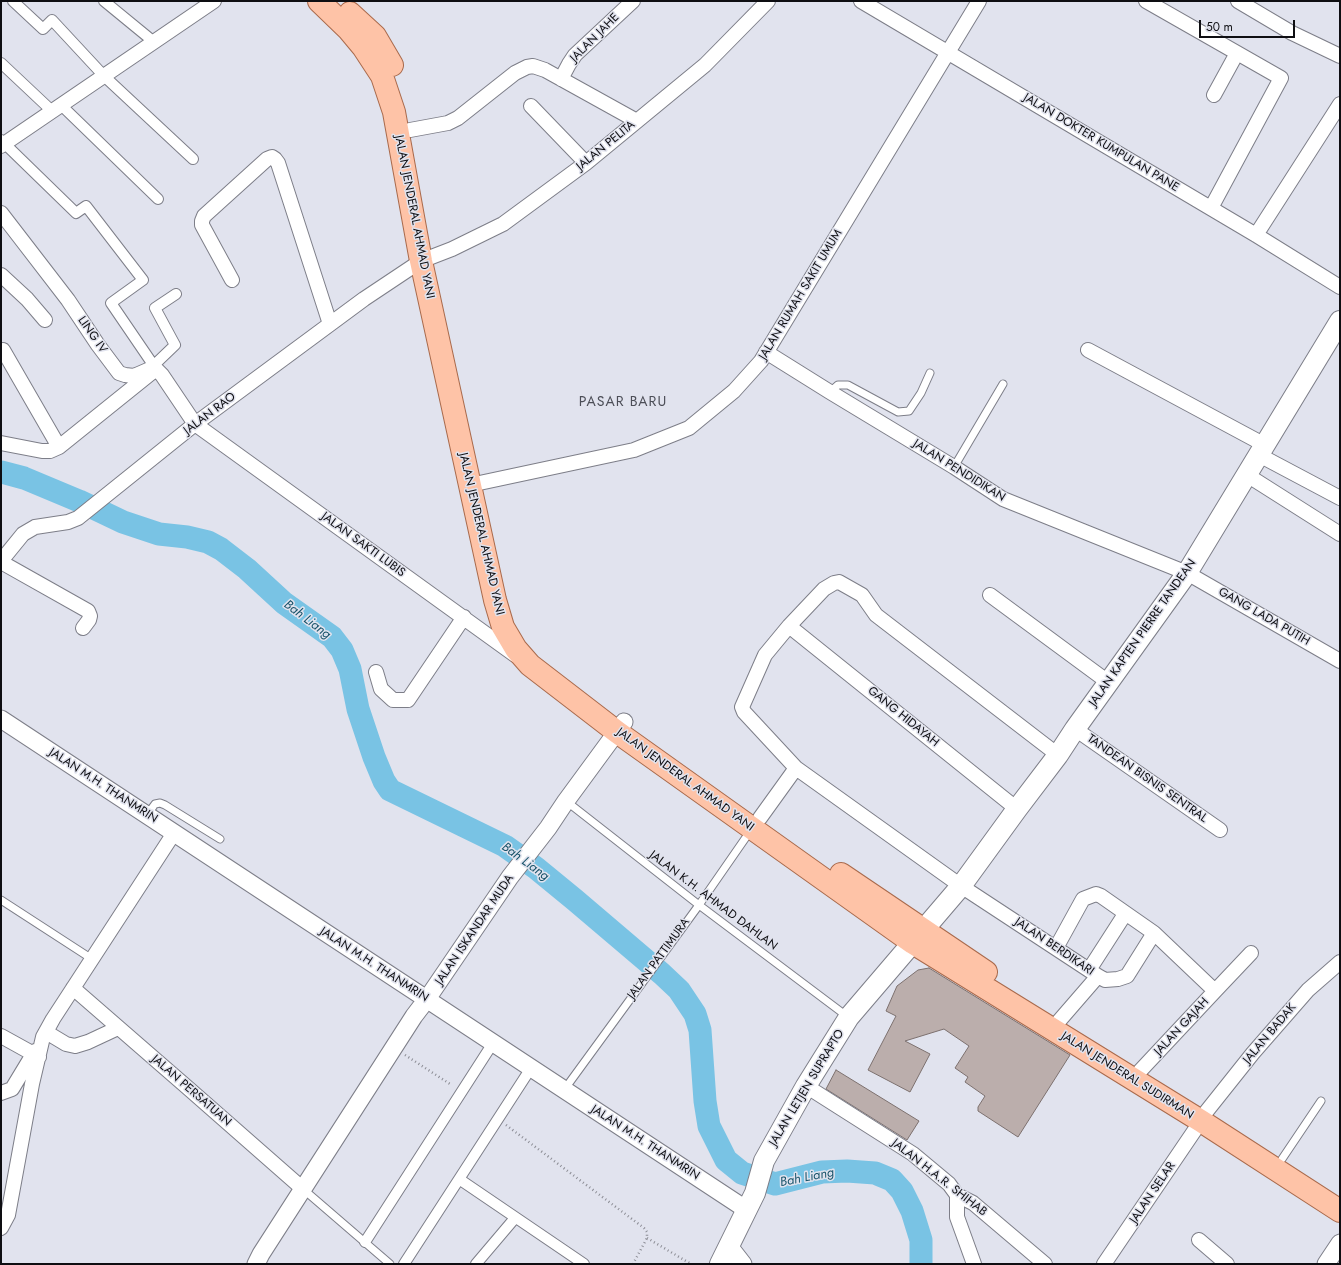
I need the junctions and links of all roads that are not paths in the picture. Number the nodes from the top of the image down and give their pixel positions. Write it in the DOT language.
graph roads {
  1 [pos="14,1"];
  2 [pos="104,1"];
  3 [pos="319,1"];
  4 [pos="337,1"];
  5 [pos="633,1"];
  6 [pos="768,1"];
  7 [pos="861,1"];
  8 [pos="979,1"];
  9 [pos="1146,1"];
  10 [pos="1238,1"];
  11 [pos="206,3"];
  12 [pos="154,42"];
  13 [pos="947,53"];
  14 [pos="1238,53"];
  15 [pos="1340,56"];
  16 [pos="1,63"];
  17 [pos="104,76"];
  18 [pos="561,79"];
  19 [pos="1214,95"];
  20 [pos="1340,104"];
  21 [pos="531,106"];
  22 [pos="57,108"];
  23 [pos="637,121"];
  24 [pos="410,130"];
  25 [pos="2,143"];
  26 [pos="193,159"];
  27 [pos="586,163"];
  28 [pos="158,199"];
  29 [pos="1210,208"];
  30 [pos="1,213"];
  31 [pos="1256,235"];
  32 [pos="427,259"];
  33 [pos="1,275"];
  34 [pos="232,280"];
  35 [pos="1340,287"];
  36 [pos="176,294"];
  37 [pos="45,320"];
  38 [pos="1340,321"];
  39 [pos="330,324"];
  40 [pos="3,350"];
  41 [pos="1088,350"];
  42 [pos="766,352"];
  43 [pos="153,368"];
  44 [pos="930,373"];
  45 [pos="1003,384"];
  46 [pos="830,392"];
  47 [pos="195,424"];
  48 [pos="1,443"];
  49 [pos="59,447"];
  50 [pos="1262,450"];
  51 [pos="954,467"];
  52 [pos="1247,475"];
  53 [pos="475,484"];
  54 [pos="1340,498"];
  55 [pos="1340,534"];
  56 [pos="2,559"];
  57 [pos="1187,573"];
  58 [pos="990,595"];
  59 [pos="464,618"];
  60 [pos="788,626"];
  61 [pos="83,628"];
  62 [pos="1338,656"];
  63 [pos="530,665"];
  64 [pos="376,672"];
  65 [pos="1108,682"];
  66 [pos="1,719"];
  67 [pos="620,727"];
  68 [pos="1075,729"];
  69 [pos="1058,755"];
  70 [pos="796,768"];
  71 [pos="566,801"];
  72 [pos="1017,809"];
  73 [pos="147,815"];
  74 [pos="756,823"];
  75 [pos="1220,830"];
  76 [pos="174,833"];
  77 [pos="220,839"];
  78 [pos="961,886"];
  79 [pos="1,900"];
  80 [pos="699,905"];
  81 [pos="1125,914"];
  82 [pos="1154,933"];
  83 [pos="918,936"];
  84 [pos="1056,948"];
  85 [pos="1251,953"];
  86 [pos="92,959"];
  87 [pos="1340,962"];
  88 [pos="1094,973"];
  89 [pos="76,991"];
  90 [pos="1215,991"];
  91 [pos="427,1000"];
  92 [pos="849,1017"];
  93 [pos="1059,1021"];
  94 [pos="118,1028"];
  95 [pos="45,1034"];
  96 [pos="1,1036"];
  97 [pos="494,1043"];
  98 [pos="36,1056"];
  99 [pos="531,1068"];
  100 [pos="1140,1071"];
  101 [pos="806,1086"];
  102 [pos="564,1090"];
  103 [pos="1,1093"];
  104 [pos="1321,1101"];
  105 [pos="1204,1117"];
  106 [pos="1282,1159"];
  107 [pos="458,1179"];
  108 [pos="303,1189"];
  109 [pos="957,1195"];
  110 [pos="1340,1195"];
  111 [pos="751,1201"];
  112 [pos="1340,1211"];
  113 [pos="515,1218"];
  114 [pos="1,1228"];
  115 [pos="1199,1240"];
  116 [pos="365,1242"];
  117 [pos="1340,1243"];
  118 [pos="729,1246"];
  119 [pos="256,1264"];
  120 [pos="390,1264"];
  121 [pos="404,1264"];
  122 [pos="476,1264"];
  123 [pos="584,1264"];
  124 [pos="720,1264"];
  125 [pos="743,1264"];
  126 [pos="974,1264"];
  127 [pos="1045,1264"];
  128 [pos="1104,1264"];
  129 [pos="1227,1264"];
  130 [pos="1326,1264"];
  1 -- 17 [label="street"];
  2 -- 12 [label="street"];
  3 -- 32 [label="main road, JALAN JENDERAL AHMAD YANI"];
  4 -- 24 [label="main road, JALAN JENDERAL AHMAD YANI"];
  5 -- 18 [label="street, JALAN JAHE"];
  6 -- 23 [label="street, JALAN PELITA"];
  7 -- 13 [label="street, JALAN DOKTER KUMPULAN PANE"];
  8 -- 13 [label="street, JALAN RUMAH SAKIT UMUM"];
  9 -- 14 [label="street"];
  10 -- 15 [label="street"];
  11 -- 12 [label="street"];
  12 -- 17 [label="street"];
  13 -- 29 [label="street, JALAN DOKTER KUMPULAN PANE"];
  13 -- 42 [label="street, JALAN RUMAH SAKIT UMUM"];
  14 -- 19 [label="street"];
  14 -- 29 [label="street"];
  16 -- 22 [label="street"];
  17 -- 22 [label="street"];
  17 -- 26 [label="street"];
  18 -- 23 [label="street"];
  18 -- 24 [label="street"];
  20 -- 31 [label="street"];
  21 -- 27 [label="street"];
  22 -- 25 [label="street"];
  22 -- 28 [label="street"];
  23 -- 27 [label="street, JALAN PELITA"];
  24 -- 32 [label="main road, JALAN JENDERAL AHMAD YANI"];
  25 -- 43 [label="street"];
  27 -- 32 [label="street, JALAN PELITA"];
  29 -- 31 [label="street, JALAN DOKTER KUMPULAN PANE"];
  30 -- 43 [label="street, LING IV"];
  31 -- 35 [label="street, JALAN DOKTER KUMPULAN PANE"];
  32 -- 39 [label="street, JALAN RAO"];
  32 -- 53 [label="main road, JALAN JENDERAL AHMAD YANI"];
  33 -- 37 [label="street"];
  34 -- 39 [label="street"];
  36 -- 43 [label="street"];
  38 -- 50 [label="main road, JALAN KAPTEN PIERRE TANDEAN"];
  39 -- 47 [label="street, JALAN RAO"];
  40 -- 49 [label="street"];
  41 -- 50 [label="street"];
  42 -- 46 [label="street, JALAN PENDIDIKAN"];
  42 -- 53 [label="street, JALAN RUMAH SAKIT UMUM"];
  43 -- 47 [label="street"];
  43 -- 49 [label="street"];
  44 -- 46 [label="lane"];
  45 -- 51 [label="lane"];
  46 -- 51 [label="street, JALAN PENDIDIKAN"];
  47 -- 56 [label="street, JALAN RAO"];
  47 -- 59 [label="street, JALAN SAKTI LUBIS"];
  48 -- 49 [label="street"];
  50 -- 52 [label="main road, JALAN KAPTEN PIERRE TANDEAN"];
  50 -- 54 [label="street"];
  51 -- 57 [label="street, JALAN PENDIDIKAN"];
  52 -- 55 [label="street"];
  52 -- 57 [label="main road, JALAN KAPTEN PIERRE TANDEAN"];
  53 -- 63 [label="main road, JALAN JENDERAL AHMAD YANI"];
  53 -- 67 [label="main road, JALAN JENDERAL AHMAD YANI"];
  56 -- 61 [label="street"];
  57 -- 62 [label="street, GANG LADA PUTIH"];
  57 -- 65 [label="main road, JALAN KAPTEN PIERRE TANDEAN"];
  58 -- 65 [label="street"];
  59 -- 63 [label="street, JALAN SAKTI LUBIS"];
  59 -- 64 [label="street"];
  60 -- 69 [label="street"];
  60 -- 70 [label="street"];
  60 -- 72 [label="street, GANG HIDAYAH"];
  63 -- 67 [label="main road, JALAN JENDERAL AHMAD YANI"];
  65 -- 68 [label="main road, JALAN KAPTEN PIERRE TANDEAN"];
  66 -- 73 [label="street, JALAN M.H. THANMRIN"];
  67 -- 71 [label="street, JALAN ISKANDAR MUDA"];
  67 -- 74 [label="main road, JALAN JENDERAL AHMAD YANI"];
  68 -- 69 [label="main road, JALAN KAPTEN PIERRE TANDEAN"];
  68 -- 75 [label="street, TANDEAN BISNIS SENTRAL"];
  69 -- 72 [label="main road, JALAN KAPTEN PIERRE TANDEAN"];
  70 -- 74 [label="street, JALAN PATTIMURA"];
  70 -- 78 [label="street"];
  71 -- 80 [label="lane, JALAN K.H. AHMAD DAHLAN"];
  71 -- 91 [label="street, JALAN ISKANDAR MUDA"];
  72 -- 78 [label="main road, JALAN KAPTEN PIERRE TANDEAN"];
  73 -- 76 [label="street, JALAN M.H. THANMRIN"];
  73 -- 77 [label="lane"];
  74 -- 80 [label="lane, JALAN PATTIMURA"];
  74 -- 83 [label="main road, JALAN JENDERAL AHMAD YANI"];
  76 -- 86 [label="street"];
  76 -- 91 [label="street, JALAN M.H. THANMRIN"];
  78 -- 83 [label="main road, JALAN KAPTEN PIERRE TANDEAN"];
  78 -- 84 [label="street, JALAN BERDIKARI"];
  79 -- 86 [label="lane"];
  80 -- 92 [label="lane, JALAN K.H. AHMAD DAHLAN"];
  80 -- 102 [label="lane, JALAN PATTIMURA"];
  81 -- 82 [label="street, JALAN GAJAH"];
  81 -- 84 [label="street, JALAN GAJAH"];
  81 -- 88 [label="street"];
  82 -- 88 [label="street"];
  82 -- 90 [label="street, JALAN GAJAH"];
  83 -- 92 [label="main road, JALAN LETJEN SUPRAPTO"];
  83 -- 93 [label="main road, JALAN JENDERAL SUDIRMAN"];
  83 -- 105 [label="main road, JALAN JENDERAL SUDIRMAN"];
  84 -- 88 [label="street, JALAN BERDIKARI"];
  85 -- 90 [label="street"];
  86 -- 89 [label="street"];
  87 -- 105 [label="street, JALAN BADAK"];
  88 -- 93 [label="street, JALAN BERDIKARI"];
  89 -- 94 [label="street, JALAN PERSATUAN"];
  89 -- 95 [label="street"];
  90 -- 100 [label="street, JALAN GAJAH"];
  91 -- 97 [label="street, JALAN M.H. THANMRIN"];
  91 -- 108 [label="street, JALAN ISKANDAR MUDA"];
  92 -- 101 [label="main road, JALAN LETJEN SUPRAPTO"];
  93 -- 100 [label="main road, JALAN JENDERAL SUDIRMAN"];
  94 -- 95 [label="street"];
  94 -- 108 [label="street, JALAN PERSATUAN"];
  95 -- 98 [label="street"];
  96 -- 98 [label="street"];
  97 -- 99 [label="street, JALAN M.H. THANMRIN"];
  97 -- 116 [label="street"];
  98 -- 103 [label="street"];
  98 -- 114 [label="street"];
  99 -- 102 [label="street, JALAN M.H. THANMRIN"];
  99 -- 107 [label="street"];
  100 -- 105 [label="main road, JALAN JENDERAL SUDIRMAN"];
  101 -- 109 [label="street, JALAN H.A.R. SHIHAB"];
  101 -- 111 [label="main road, JALAN LETJEN SUPRAPTO"];
  102 -- 111 [label="street, JALAN M.H. THANMRIN"];
  104 -- 106 [label="lane"];
  105 -- 106 [label="main road, JALAN JENDERAL SUDIRMAN"];
  105 -- 112 [label="main road, JALAN JENDERAL SUDIRMAN"];
  105 -- 128 [label="street, JALAN SELAR"];
  106 -- 110 [label="main road, JALAN JENDERAL SUDIRMAN"];
  107 -- 113 [label="street"];
  107 -- 121 [label="street"];
  108 -- 116 [label="lane"];
  108 -- 119 [label="street, JALAN ISKANDAR MUDA"];
  109 -- 126 [label="street"];
  109 -- 127 [label="street, JALAN H.A.R. SHIHAB"];
  111 -- 118 [label="main road, JALAN LETJEN SUPRAPTO"];
  113 -- 122 [label="street"];
  113 -- 123 [label="street"];
  115 -- 129 [label="street"];
  116 -- 120 [label="lane"];
  117 -- 130 [label="street"];
  118 -- 124 [label="main road, JALAN LETJEN SUPRAPTO"];
  118 -- 125 [label="street"];
}
